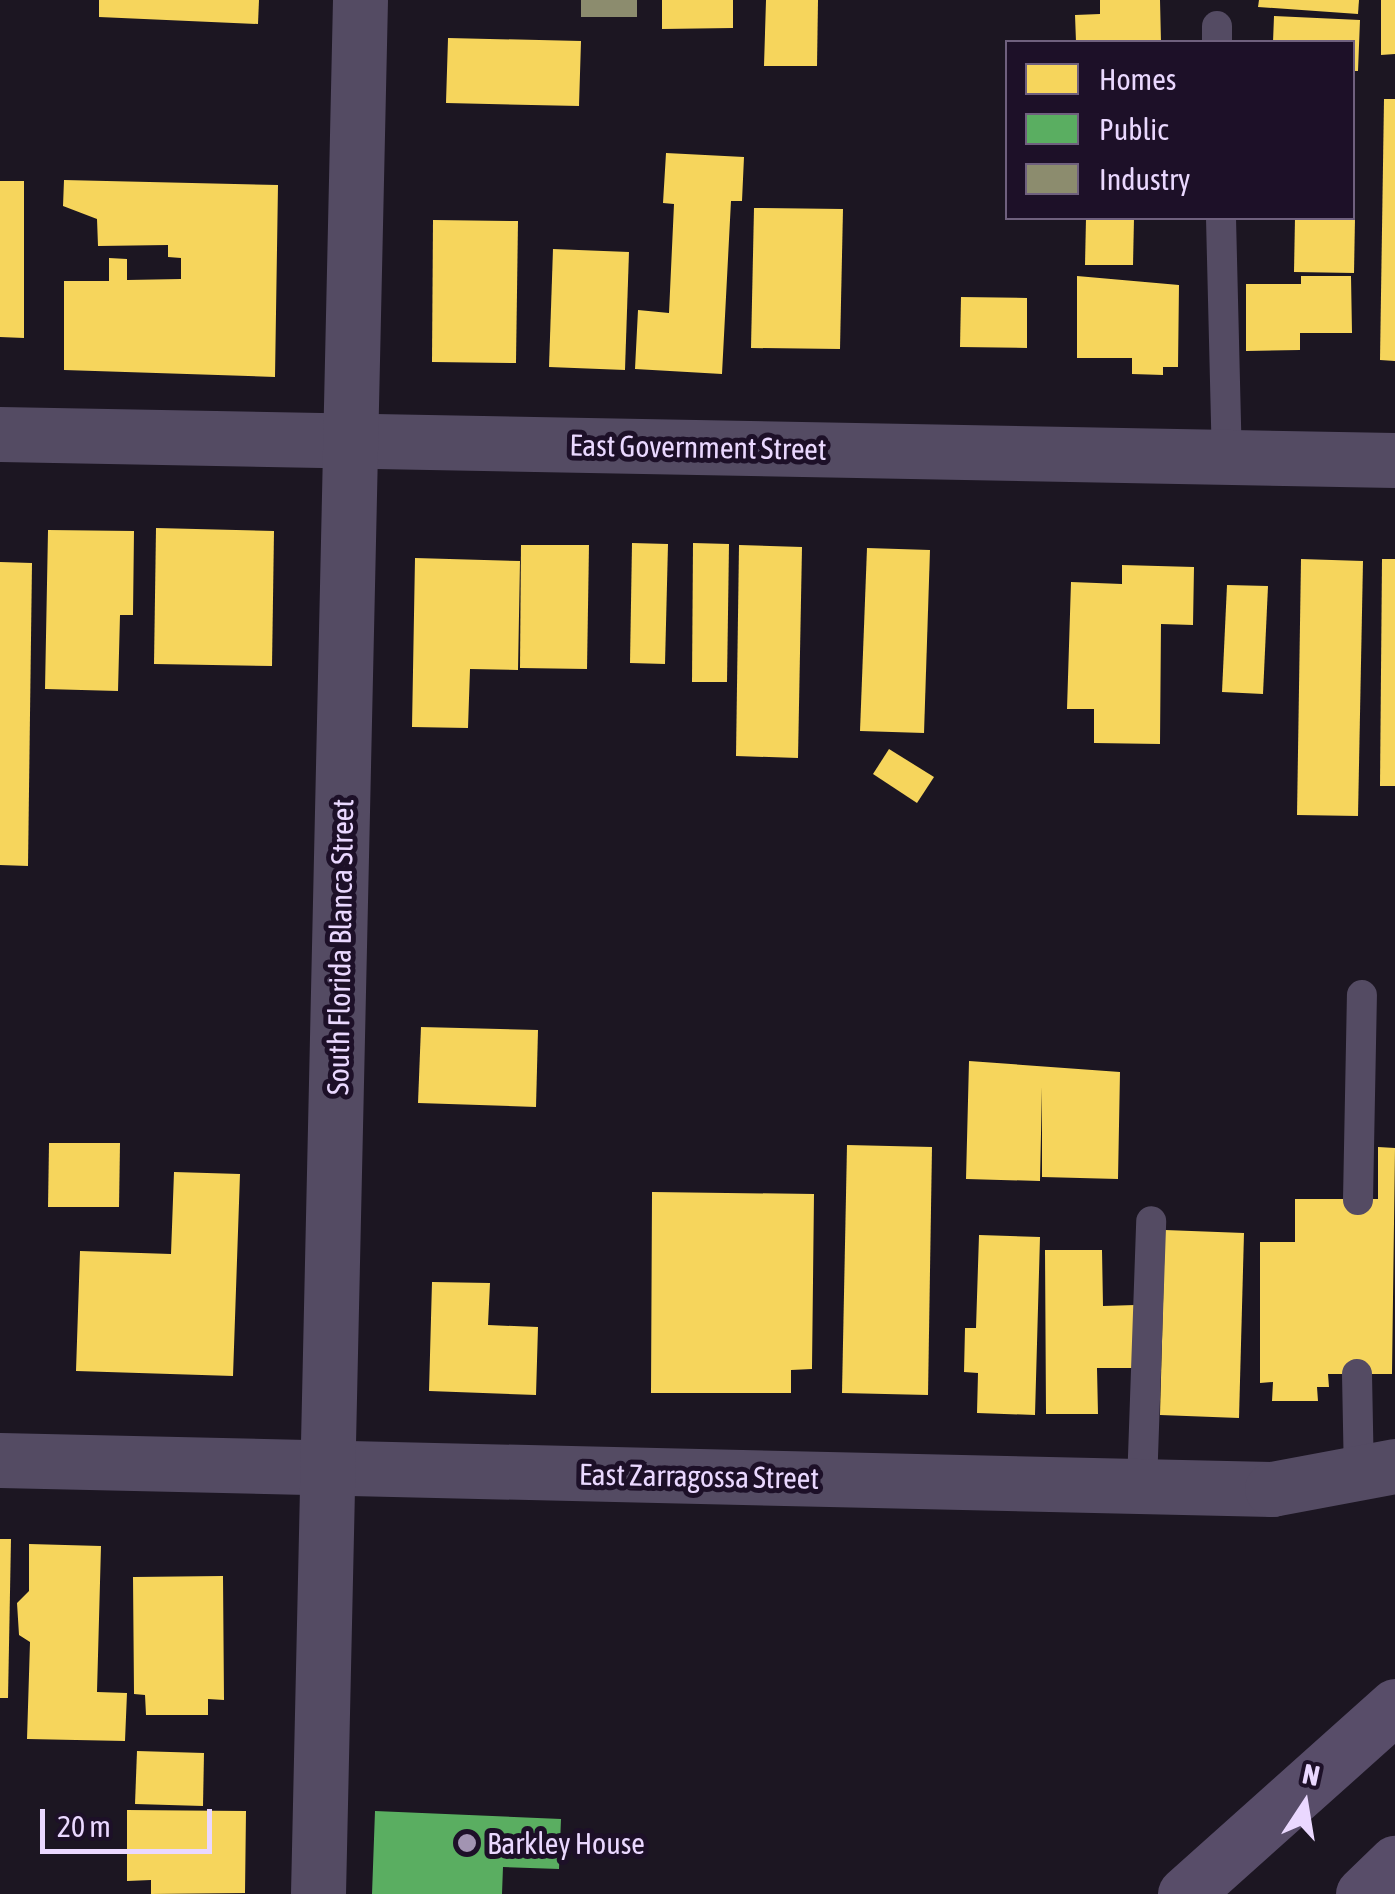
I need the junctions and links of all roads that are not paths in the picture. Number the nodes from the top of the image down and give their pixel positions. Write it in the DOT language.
graph roads {
  1 [pos="360,0"];
  2 [pos="1221,220"];
  3 [pos="0,434"];
  4 [pos="351,440"];
  5 [pos="1227,457"];
  6 [pos="1395,460"];
  7 [pos="1362,996"];
  8 [pos="1358,1200"];
  9 [pos="1151,1221"];
  10 [pos="1357,1374"];
  11 [pos="0,1460"];
  12 [pos="329,1468"];
  13 [pos="1377,1470"];
  14 [pos="1142,1485"];
  15 [pos="1395,1706"];
  16 [pos="1395,1863"];
  17 [pos="318,1894"];
  18 [pos="1184,1894"];
  19 [pos="1362,1894"];
  1 -- 4 [label="street, South Florida Blanca Street"];
  2 -- 5 [label="lane"];
  3 -- 4 [label="street, East Government Street"];
  4 -- 5 [label="street, East Government Street"];
  4 -- 12 [label="street, South Florida Blanca Street"];
  5 -- 6 [label="street, East Government Street"];
  7 -- 8 [label="lane"];
  9 -- 14 [label="lane"];
  10 -- 13 [label="lane"];
  11 -- 12 [label="street, East Zarragossa Street"];
  12 -- 14 [label="street, East Zarragossa Street"];
  12 -- 17 [label="street, South Florida Blanca Street"];
  13 -- 14 [label="street, East Zarragossa Street"];
  15 -- 18 [label="main road"];
  16 -- 19 [label="main road"];
}
